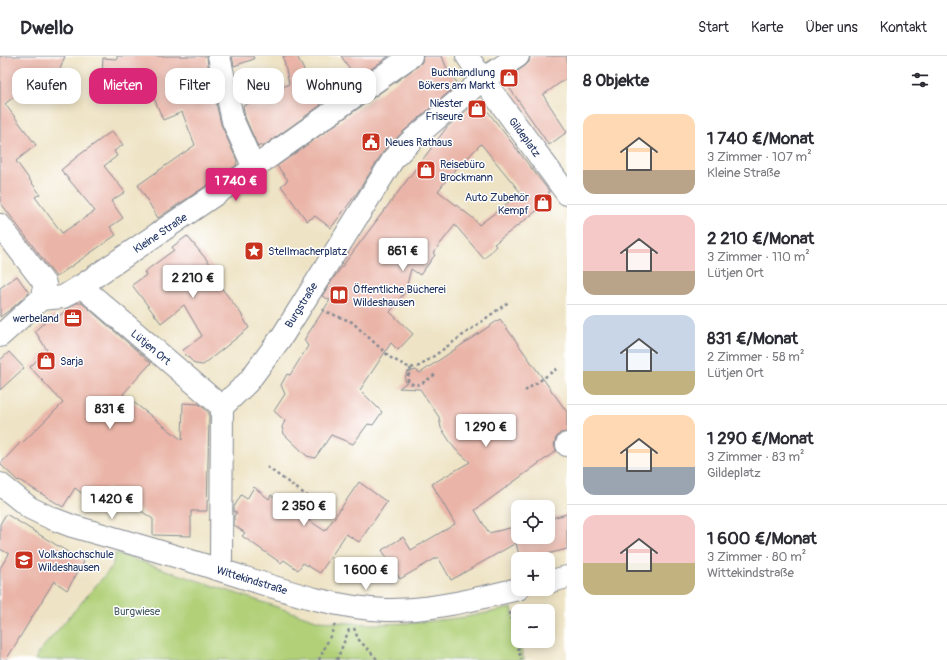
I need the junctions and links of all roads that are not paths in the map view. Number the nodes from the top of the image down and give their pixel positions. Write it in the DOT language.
graph roads {
  1 [pos="218,56"];
  2 [pos="411,56"];
  3 [pos="467,56"];
  4 [pos="518,56"];
  5 [pos="483,79"];
  6 [pos="254,168"];
  7 [pos="567,194"];
  8 [pos="0,225"];
  9 [pos="81,286"];
  10 [pos="41,299"];
  11 [pos="0,336"];
  12 [pos="222,407"];
  13 [pos="0,484"];
  14 [pos="216,569"];
  15 [pos="567,577"];
  16 [pos="555,580"];
  17 [pos="511,590"];
  1 -- 6 [label="street"];
  2 -- 6 [label="street, Kleine Straße"];
  3 -- 5 [label="street"];
  4 -- 5 [label="street, Burgstraße"];
  5 -- 7 [label="street, Gildeplatz"];
  5 -- 12 [label="street, Burgstraße"];
  6 -- 9 [label="street, Kleine Straße"];
  8 -- 10 [label="street"];
  9 -- 10 [label="street, Kleine Straße"];
  9 -- 12 [label="street, Lütjen Ort"];
  10 -- 11 [label="street"];
  12 -- 14 [label="street"];
  13 -- 14 [label="street, Wittekindstraße"];
  14 -- 17 [label="street, Wittekindstraße"];
  15 -- 16 [label="street"];
}
